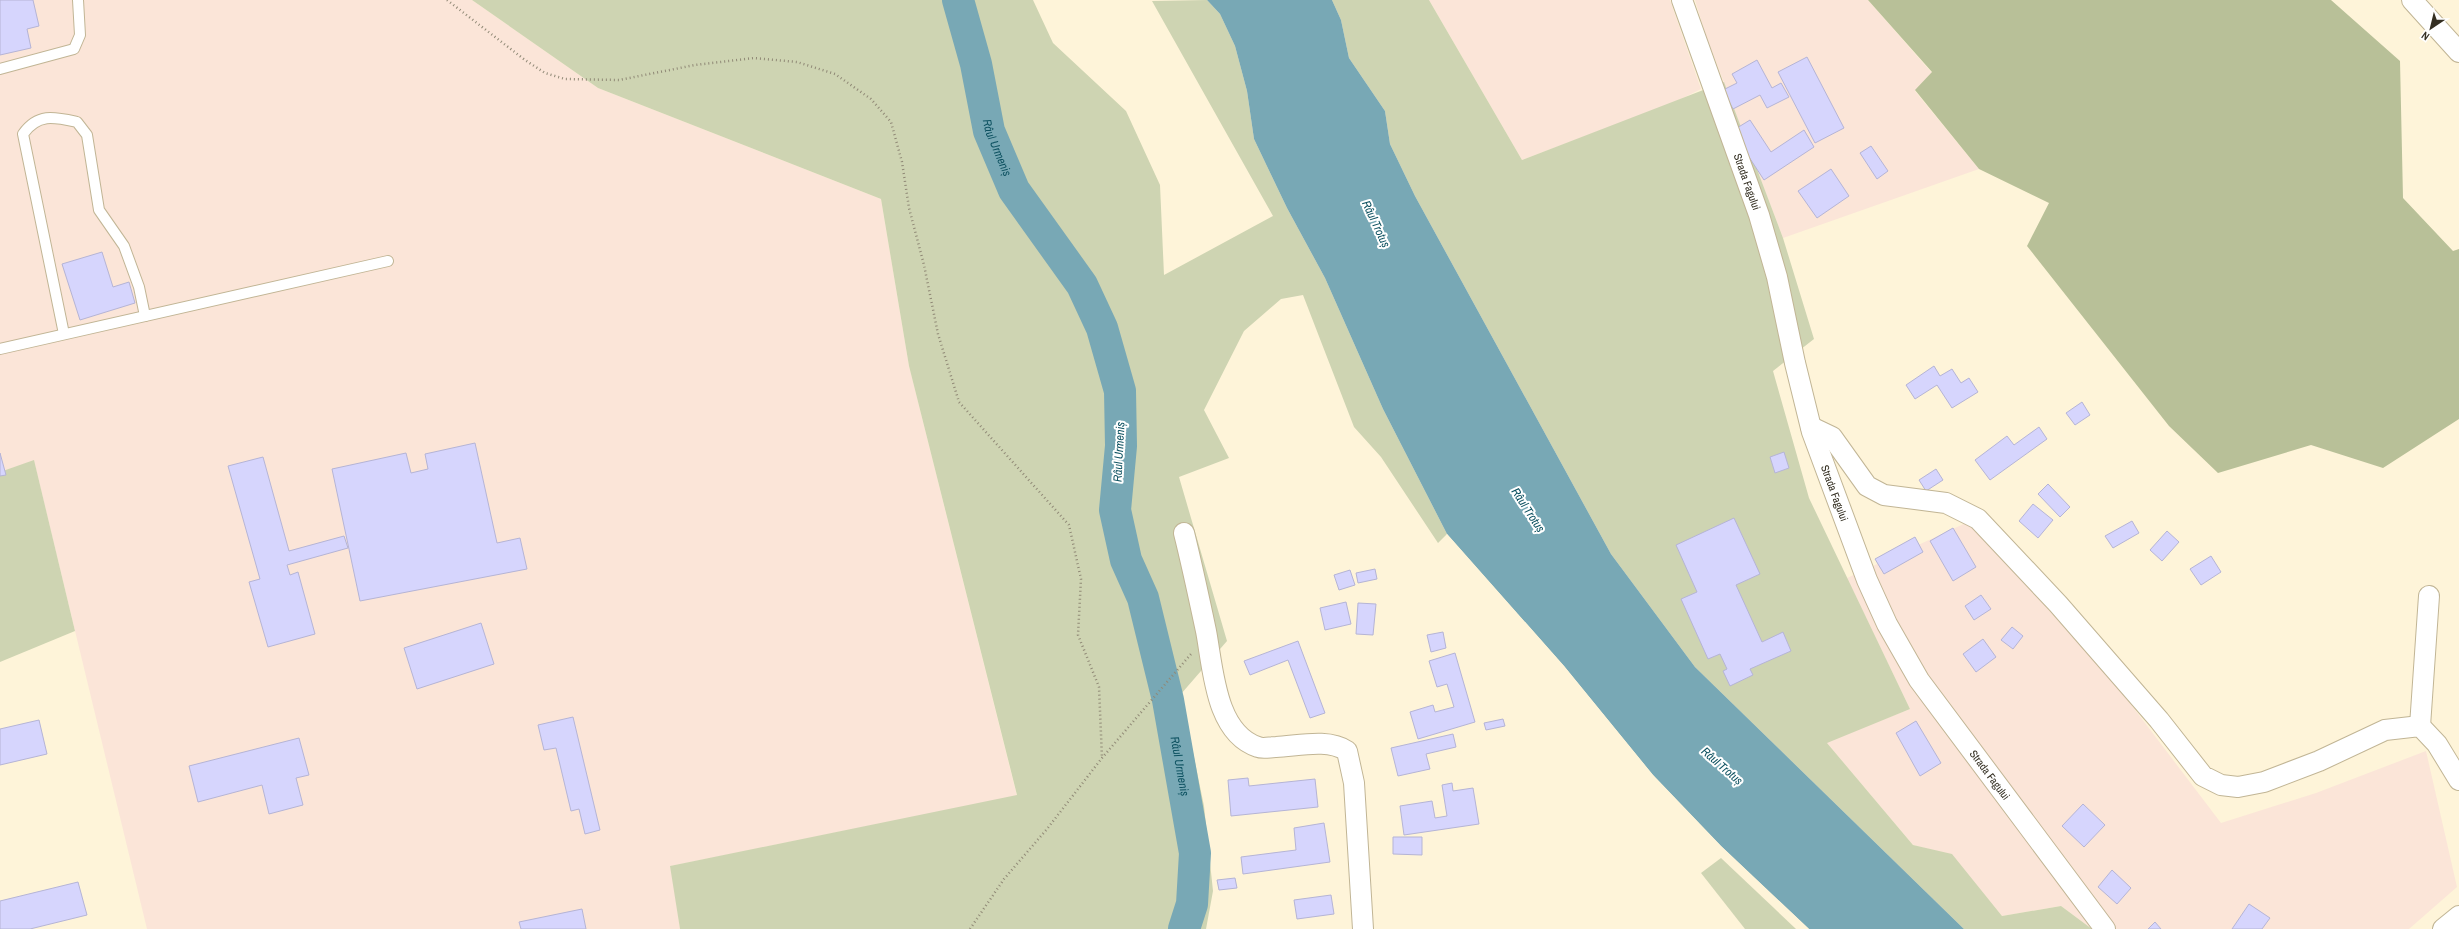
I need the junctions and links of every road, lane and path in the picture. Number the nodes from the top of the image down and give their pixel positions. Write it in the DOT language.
graph roads {
  1 [pos="78,0"];
  2 [pos="447,0"];
  3 [pos="1682,0"];
  4 [pos="2412,0"];
  5 [pos="2459,52"];
  6 [pos="0,70"];
  7 [pos="388,261"];
  8 [pos="145,316"];
  9 [pos="64,334"];
  10 [pos="0,349"];
  11 [pos="1811,427"];
  12 [pos="1184,533"];
  13 [pos="2429,596"];
  14 [pos="1206,636"];
  15 [pos="2420,726"];
  16 [pos="1102,758"];
  17 [pos="2459,780"];
  18 [pos="2459,916"];
  19 [pos="970,929"];
  20 [pos="1363,929"];
  21 [pos="2105,929"];
  22 [pos="2443,929"];
  1 -- 6 [label="lane"];
  2 -- 16 [label="path"];
  3 -- 11 [label="street, Strada Fagului"];
  4 -- 5 [label="street"];
  7 -- 8 [label="lane"];
  8 -- 9 [label="lane"];
  8 -- 9 [label="lane"];
  9 -- 10 [label="lane"];
  11 -- 15 [label="street"];
  11 -- 21 [label="street, Strada Fagului"];
  12 -- 14 [label="street"];
  13 -- 15 [label="street"];
  14 -- 16 [label="path"];
  14 -- 20 [label="street"];
  15 -- 17 [label="street"];
  16 -- 19 [label="path"];
  18 -- 22 [label="street"];
}
